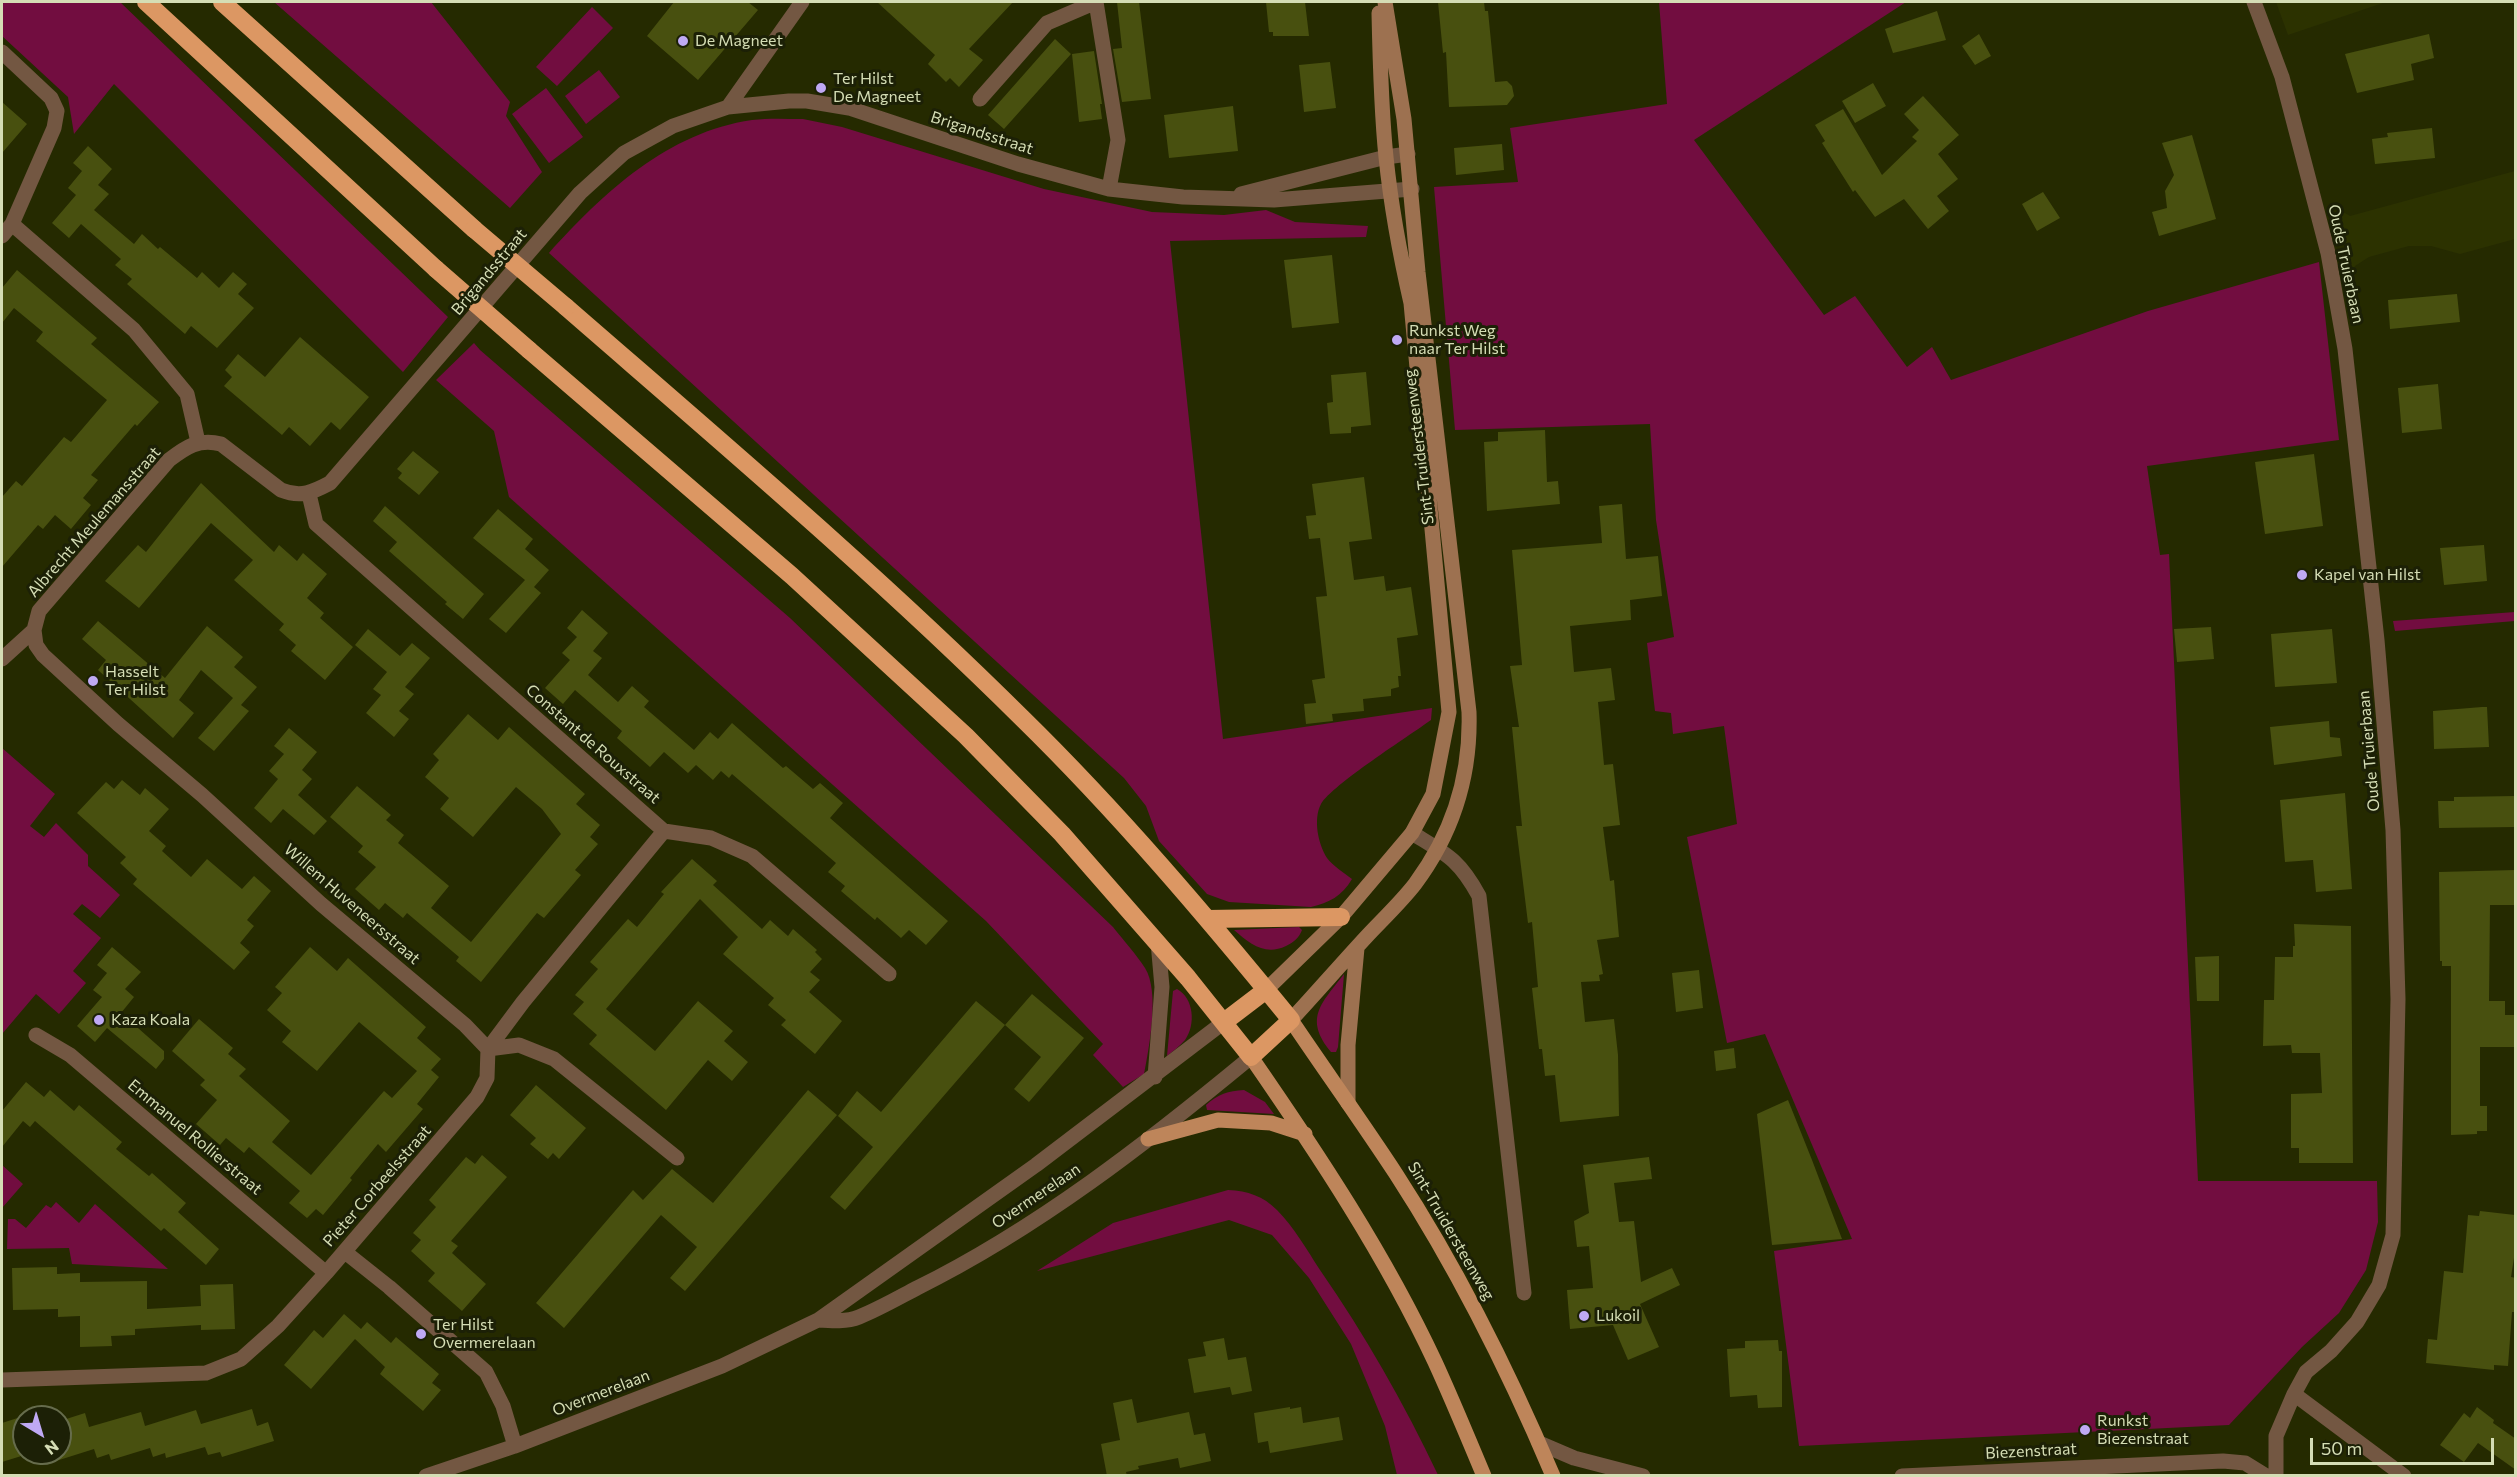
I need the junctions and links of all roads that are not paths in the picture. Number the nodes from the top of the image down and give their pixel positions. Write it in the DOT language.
graph roads {
  1 [pos="146,2"];
  2 [pos="222,2"];
  3 [pos="802,2"];
  4 [pos="1379,2"];
  5 [pos="1385,2"];
  6 [pos="2254,2"];
  7 [pos="2,52"];
  8 [pos="980,99"];
  9 [pos="728,107"];
  10 [pos="1408,154"];
  11 [pos="1386,157"];
  12 [pos="1109,189"];
  13 [pos="1412,189"];
  14 [pos="1390,192"];
  15 [pos="1226,198"];
  16 [pos="7,230"];
  17 [pos="198,442"];
  18 [pos="309,494"];
  19 [pos="34,630"];
  20 [pos="2,658"];
  21 [pos="664,831"];
  22 [pos="1412,833"];
  23 [pos="1437,849"];
  24 [pos="1341,916"];
  25 [pos="1207,919"];
  26 [pos="1158,942"];
  27 [pos="1357,948"];
  28 [pos="889,974"];
  29 [pos="1266,990"];
  30 [pos="1291,1020"];
  31 [pos="1224,1022"];
  32 [pos="36,1035"];
  33 [pos="488,1049"];
  34 [pos="1251,1057"];
  35 [pos="1155,1077"];
  36 [pos="1348,1103"];
  37 [pos="1305,1134"];
  38 [pos="1148,1139"];
  39 [pos="677,1158"];
  40 [pos="345,1252"];
  41 [pos="326,1273"];
  42 [pos="1524,1293"];
  43 [pos="818,1320"];
  44 [pos="2,1380"];
  45 [pos="2294,1394"];
  46 [pos="1539,1443"];
  47 [pos="515,1446"];
  48 [pos="426,1476"];
  49 [pos="1484,1476"];
  50 [pos="1553,1476"];
  51 [pos="1643,1476"];
  52 [pos="1902,1476"];
  53 [pos="2266,1476"];
  54 [pos="2276,1476"];
  55 [pos="2404,1476"];
  1 -- 26 [label="highway, bridge"];
  2 -- 25 [label="highway, bridge"];
  3 -- 9 [label="street"];
  4 -- 11 [label="main road, Sint-Truidersteenweg"];
  5 -- 10 [label="main road, Sint-Truidersteenweg"];
  6 -- 45 [label="street, Oude Truierbaan"];
  7 -- 16 [label="street"];
  8 -- 12 [label="street"];
  9 -- 12 [label="street, Brigandsstraat"];
  9 -- 18 [label="street, Brigandsstraat"];
  10 -- 11 [label="street, Brigandsstraat"];
  10 -- 13 [label="main road, Sint-Truidersteenweg"];
  11 -- 14 [label="main road, Sint-Truidersteenweg"];
  11 -- 15 [label="street, Brigandsstraat"];
  12 -- 15 [label="street, Brigandsstraat"];
  13 -- 14 [label="street, Brigandsstraat"];
  13 -- 23 [label="main road, Sint-Truidersteenweg"];
  14 -- 15 [label="street, Brigandsstraat"];
  14 -- 22 [label="main road, Sint-Truidersteenweg"];
  16 -- 17 [label="street"];
  17 -- 18 [label="street"];
  17 -- 19 [label="street, Albrecht Meulemansstraat"];
  18 -- 21 [label="street, Constant de Rouxstraat"];
  19 -- 20 [label="street, Albrecht Meulemansstraat"];
  19 -- 33 [label="street, Willem Huveneersstraat"];
  21 -- 28 [label="street"];
  21 -- 33 [label="street"];
  22 -- 23 [label="street"];
  22 -- 24 [label="main road, Sint-Truidersteenweg"];
  23 -- 27 [label="main road, Sint-Truidersteenweg"];
  23 -- 42 [label="street"];
  24 -- 25 [label="highway"];
  24 -- 29 [label="main road, Sint-Truidersteenweg"];
  25 -- 29 [label="highway"];
  26 -- 31 [label="highway"];
  26 -- 35 [label="street"];
  27 -- 30 [label="main road, Sint-Truidersteenweg"];
  27 -- 36 [label="main road"];
  29 -- 30 [label="highway, Sint-Truidersteenweg"];
  29 -- 31 [label="highway, Sint-Truidersteenweg"];
  30 -- 34 [label="highway, Sint-Truidersteenweg"];
  30 -- 36 [label="main road, Sint-Truidersteenweg"];
  31 -- 34 [label="highway"];
  31 -- 35 [label="street, Overmerelaan"];
  32 -- 41 [label="street, Emmanuel Rollierstraat"];
  33 -- 39 [label="street"];
  33 -- 40 [label="street, Pieter Corbeelsstraat"];
  34 -- 37 [label="main road"];
  34 -- 38 [label="street, Overmerelaan"];
  35 -- 43 [label="street, Overmerelaan"];
  36 -- 46 [label="main road, Sint-Truidersteenweg"];
  37 -- 38 [label="main road"];
  37 -- 49 [label="main road"];
  38 -- 43 [label="street, Overmerelaan"];
  40 -- 41 [label="street, Pieter Corbeelsstraat"];
  40 -- 47 [label="street"];
  41 -- 44 [label="street, Pieter Corbeelsstraat"];
  43 -- 47 [label="street, Overmerelaan"];
  45 -- 54 [label="street, Oude Truierbaan"];
  45 -- 55 [label="street"];
  46 -- 50 [label="main road, Sint-Truidersteenweg"];
  46 -- 51 [label="street"];
  47 -- 48 [label="street, Overmerelaan"];
  52 -- 53 [label="street, Biezenstraat"];
}
